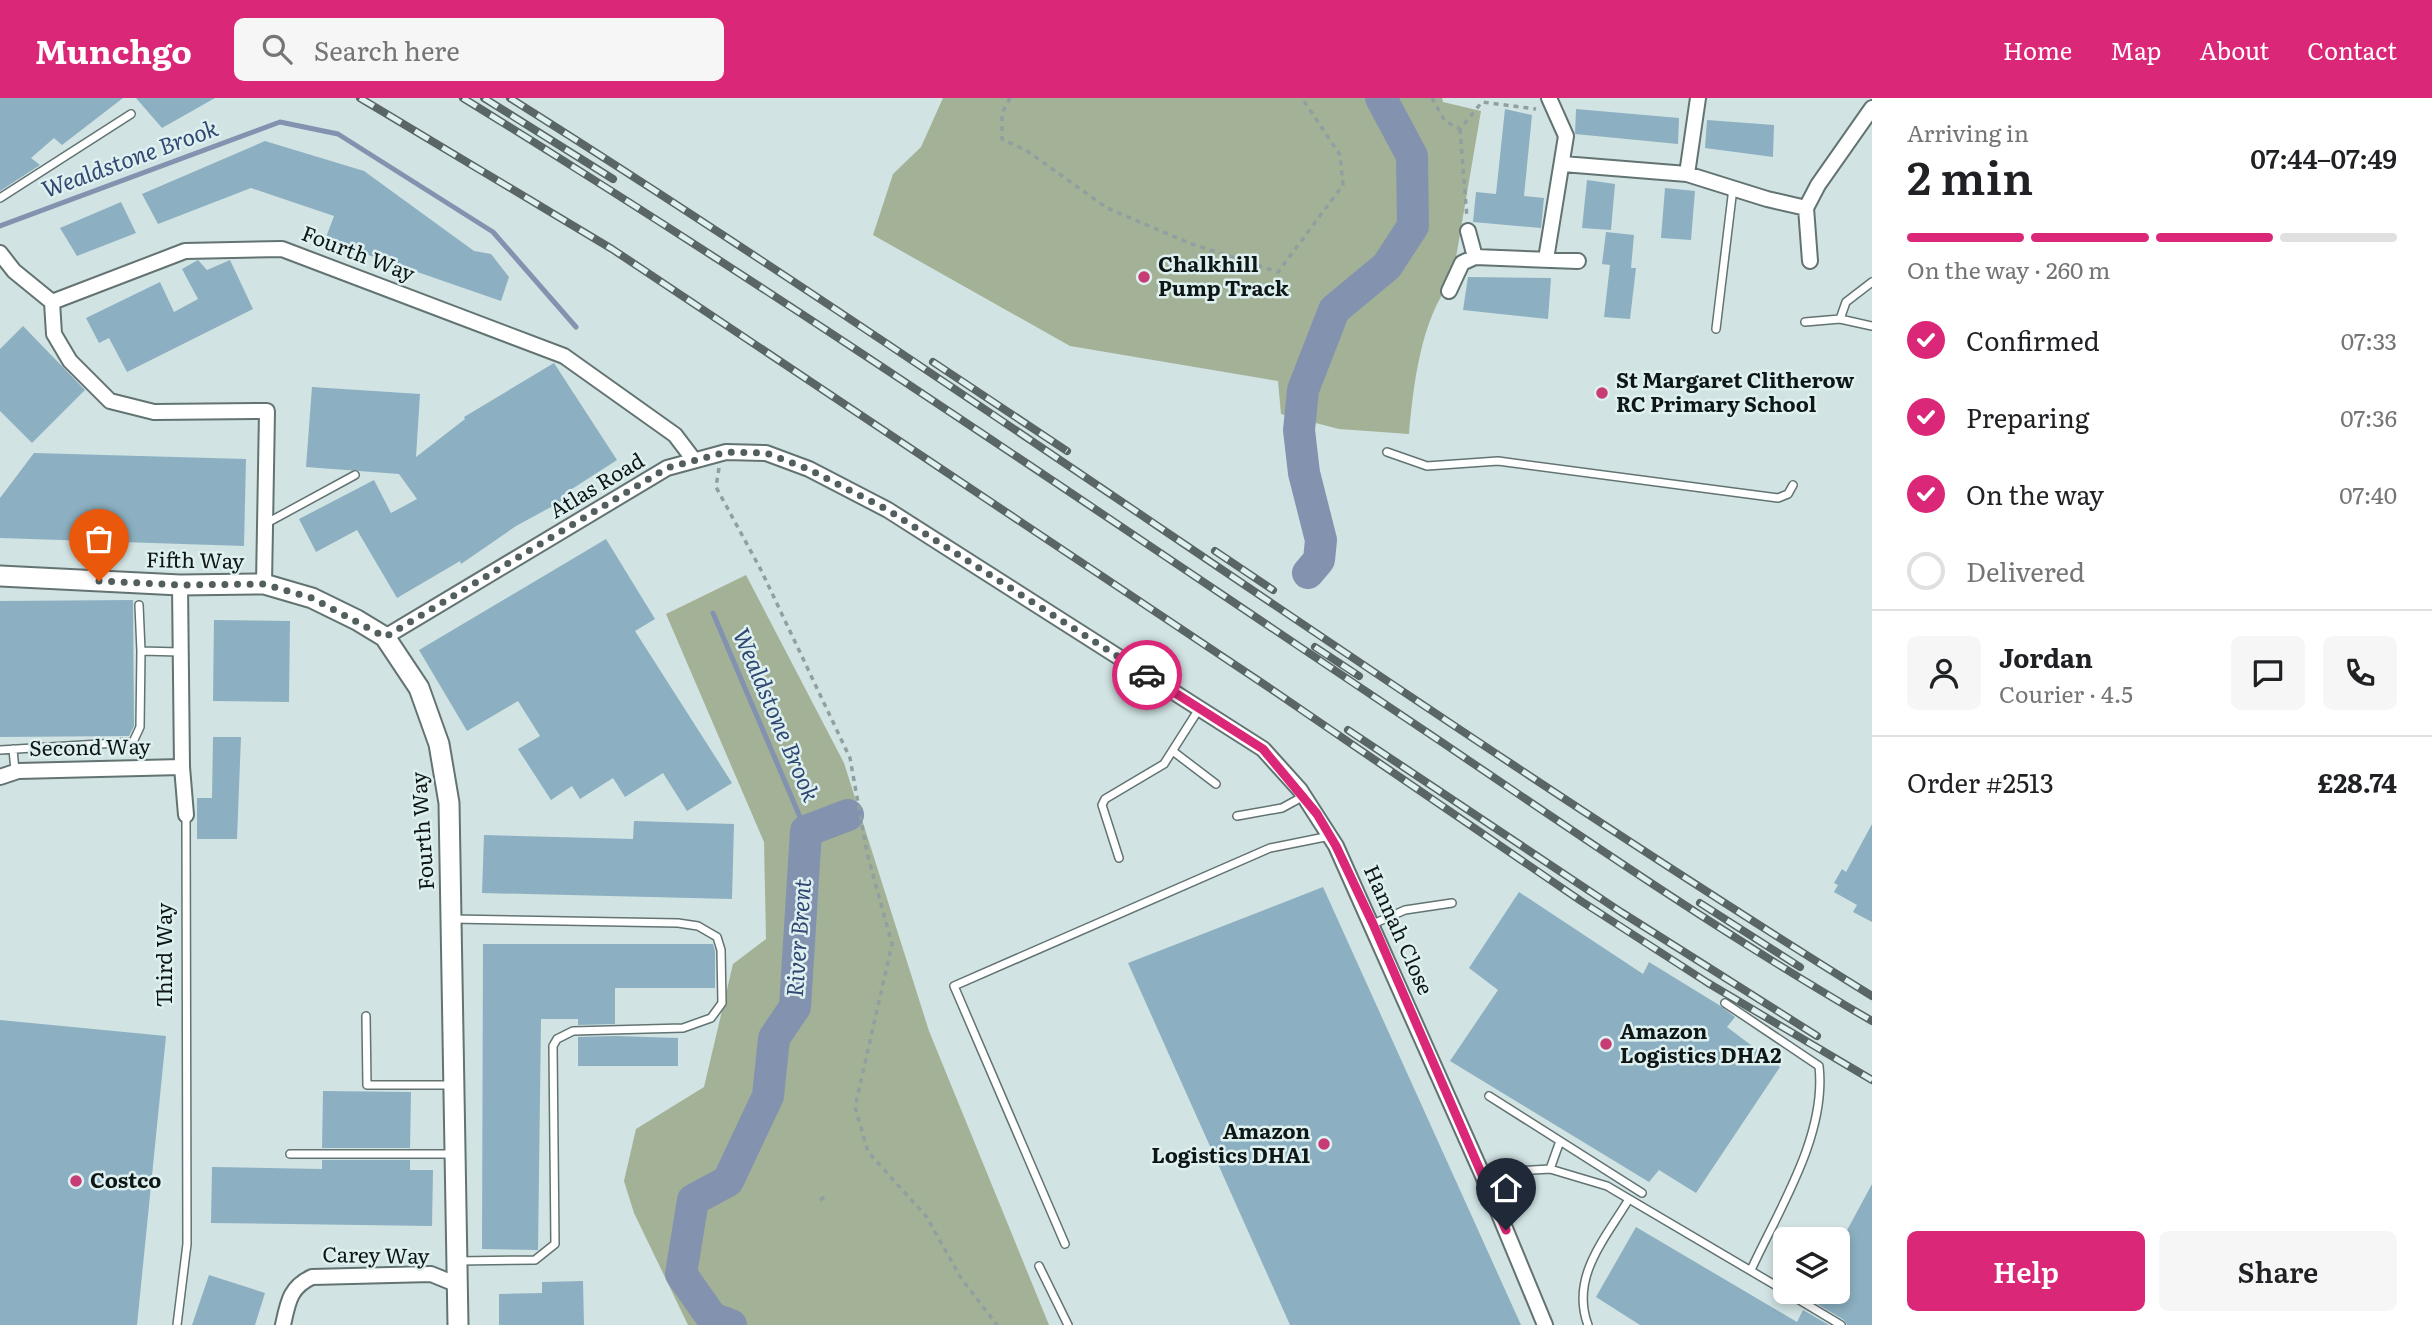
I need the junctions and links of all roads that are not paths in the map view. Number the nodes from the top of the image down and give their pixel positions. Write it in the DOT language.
graph roads {
  1 [pos="1698,98"];
  2 [pos="1552,104"];
  3 [pos="1872,108"];
  4 [pos="131,114"];
  5 [pos="1563,164"];
  6 [pos="1688,174"];
  7 [pos="1733,188"];
  8 [pos="0,198"];
  9 [pos="1806,208"];
  10 [pos="1468,231"];
  11 [pos="0,253"];
  12 [pos="1475,257"];
  13 [pos="1546,259"];
  14 [pos="1578,261"];
  15 [pos="1810,261"];
  16 [pos="1872,282"];
  17 [pos="1448,291"];
  18 [pos="52,302"];
  19 [pos="1840,319"];
  20 [pos="1805,322"];
  21 [pos="1872,327"];
  22 [pos="1716,329"];
  23 [pos="1387,452"];
  24 [pos="694,460"];
  25 [pos="355,475"];
  26 [pos="1793,485"];
  27 [pos="265,524"];
  28 [pos="0,576"];
  29 [pos="264,584"];
  30 [pos="180,585"];
  31 [pos="139,605"];
  32 [pos="385,637"];
  33 [pos="1098,643"];
  34 [pos="141,650"];
  35 [pos="181,652"];
  36 [pos="1199,708"];
  37 [pos="13,749"];
  38 [pos="0,750"];
  39 [pos="1174,752"];
  40 [pos="182,766"];
  41 [pos="15,772"];
  42 [pos="0,777"];
  43 [pos="1216,784"];
  44 [pos="1304,796"];
  45 [pos="186,815"];
  46 [pos="1237,816"];
  47 [pos="1330,836"];
  48 [pos="1119,858"];
  49 [pos="1452,903"];
  50 [pos="451,919"];
  51 [pos="1373,924"];
  52 [pos="1725,1003"];
  53 [pos="366,1016"];
  54 [pos="454,1085"];
  55 [pos="1489,1096"];
  56 [pos="1560,1140"];
  57 [pos="290,1154"];
  58 [pos="455,1154"];
  59 [pos="1550,1169"];
  60 [pos="1487,1185"];
  61 [pos="1642,1193"];
  62 [pos="1629,1199"];
  63 [pos="1065,1244"];
  64 [pos="457,1261"];
  65 [pos="1039,1266"];
  66 [pos="1751,1270"];
  67 [pos="1773,1284"];
  68 [pos="458,1285"];
  69 [pos="1806,1304"];
  70 [pos="177,1325"];
  71 [pos="282,1325"];
  72 [pos="458,1325"];
  73 [pos="1068,1325"];
  74 [pos="1545,1325"];
  75 [pos="1588,1325"];
  76 [pos="1841,1325"];
  1 -- 6 [label="street"];
  2 -- 5 [label="street"];
  3 -- 9 [label="street"];
  4 -- 8 [label="lane"];
  5 -- 6 [label="street"];
  5 -- 13 [label="street"];
  6 -- 7 [label="street"];
  7 -- 9 [label="street"];
  7 -- 22 [label="lane"];
  9 -- 15 [label="street"];
  10 -- 12 [label="street"];
  11 -- 18 [label="street"];
  12 -- 13 [label="street"];
  12 -- 17 [label="street"];
  13 -- 14 [label="street"];
  16 -- 19 [label="lane"];
  18 -- 24 [label="street, Fourth Way"];
  18 -- 27 [label="street"];
  19 -- 20 [label="lane"];
  19 -- 21 [label="lane"];
  23 -- 26 [label="lane"];
  24 -- 32 [label="street, Atlas Road"];
  24 -- 33 [label="street, Atlas Road"];
  25 -- 27 [label="lane"];
  27 -- 29 [label="street"];
  28 -- 30 [label="main road, Fifth Way"];
  29 -- 30 [label="main road, Fifth Way"];
  29 -- 32 [label="main road, Fourth Way"];
  30 -- 35 [label="street, Third Way"];
  31 -- 34 [label="lane"];
  32 -- 50 [label="main road, Fourth Way"];
  33 -- 36 [label="street, Hannah Close"];
  34 -- 35 [label="lane"];
  34 -- 37 [label="lane"];
  35 -- 40 [label="street, Third Way"];
  36 -- 39 [label="lane"];
  36 -- 44 [label="street, Hannah Close"];
  37 -- 38 [label="lane"];
  37 -- 41 [label="lane"];
  39 -- 43 [label="lane"];
  39 -- 48 [label="lane"];
  40 -- 41 [label="street, Second Way"];
  40 -- 45 [label="street, Third Way"];
  41 -- 42 [label="street, Second Way"];
  44 -- 46 [label="lane"];
  44 -- 47 [label="street, Hannah Close"];
  45 -- 70 [label="lane, Third Way"];
  47 -- 51 [label="street, Hannah Close"];
  47 -- 63 [label="lane"];
  49 -- 51 [label="lane"];
  50 -- 54 [label="main road, Fourth Way"];
  50 -- 64 [label="lane"];
  51 -- 60 [label="street, Hannah Close"];
  52 -- 66 [label="lane"];
  53 -- 54 [label="lane"];
  54 -- 58 [label="main road, Fourth Way"];
  55 -- 56 [label="lane"];
  56 -- 59 [label="lane"];
  56 -- 61 [label="lane"];
  57 -- 58 [label="lane"];
  58 -- 64 [label="main road, Fourth Way"];
  59 -- 60 [label="lane"];
  59 -- 62 [label="lane"];
  60 -- 74 [label="street, Hannah Close"];
  62 -- 66 [label="lane"];
  62 -- 75 [label="lane"];
  64 -- 68 [label="main road, Fourth Way"];
  65 -- 73 [label="lane"];
  66 -- 67 [label="lane"];
  68 -- 71 [label="street, Carey Way"];
  68 -- 72 [label="main road, Fourth Way"];
  69 -- 76 [label="lane"];
}
